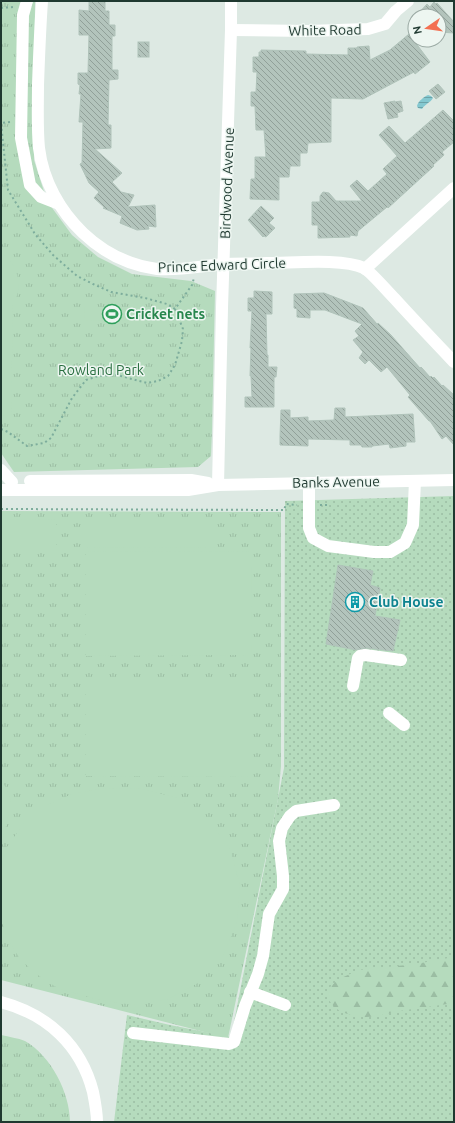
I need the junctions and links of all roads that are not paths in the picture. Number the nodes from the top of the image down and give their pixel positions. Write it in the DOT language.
graph roads {
  1 [pos="28,1"];
  2 [pos="42,1"];
  3 [pos="231,1"];
  4 [pos="408,1"];
  5 [pos="396,6"];
  6 [pos="231,30"];
  7 [pos="454,188"];
  8 [pos="60,204"];
  9 [pos="224,264"];
  10 [pos="365,269"];
  11 [pos="454,362"];
  12 [pos="1,470"];
  13 [pos="454,480"];
  14 [pos="415,481"];
  15 [pos="7,482"];
  16 [pos="310,483"];
  17 [pos="218,485"];
  18 [pos="1,490"];
  19 [pos="401,660"];
  20 [pos="353,686"];
  21 [pos="389,713"];
  22 [pos="404,725"];
  23 [pos="334,805"];
  24 [pos="250,992"];
  25 [pos="1,1002"];
  26 [pos="285,1005"];
  27 [pos="133,1034"];
  28 [pos="97,1122"];
  1 -- 8 [label="street"];
  2 -- 8 [label="street, Prince Edward Circle"];
  3 -- 6 [label="street, Birdwood Avenue"];
  4 -- 5 [label="street, White Road"];
  5 -- 6 [label="street, White Road"];
  6 -- 9 [label="street, Birdwood Avenue"];
  7 -- 10 [label="street"];
  8 -- 9 [label="street, Prince Edward Circle"];
  9 -- 10 [label="street, Prince Edward Circle"];
  9 -- 17 [label="street, Birdwood Avenue"];
  10 -- 11 [label="street, Prince Edward Circle"];
  12 -- 15 [label="street"];
  13 -- 14 [label="street, Banks Avenue"];
  14 -- 16 [label="street, Banks Avenue"];
  14 -- 16 [label="street"];
  15 -- 17 [label="street, Banks Avenue"];
  16 -- 17 [label="street, Banks Avenue"];
  17 -- 18 [label="street, Banks Avenue"];
  19 -- 20 [label="street"];
  21 -- 22 [label="street"];
  23 -- 24 [label="street"];
  24 -- 26 [label="street"];
  24 -- 27 [label="street"];
  25 -- 28 [label="street"];
}
